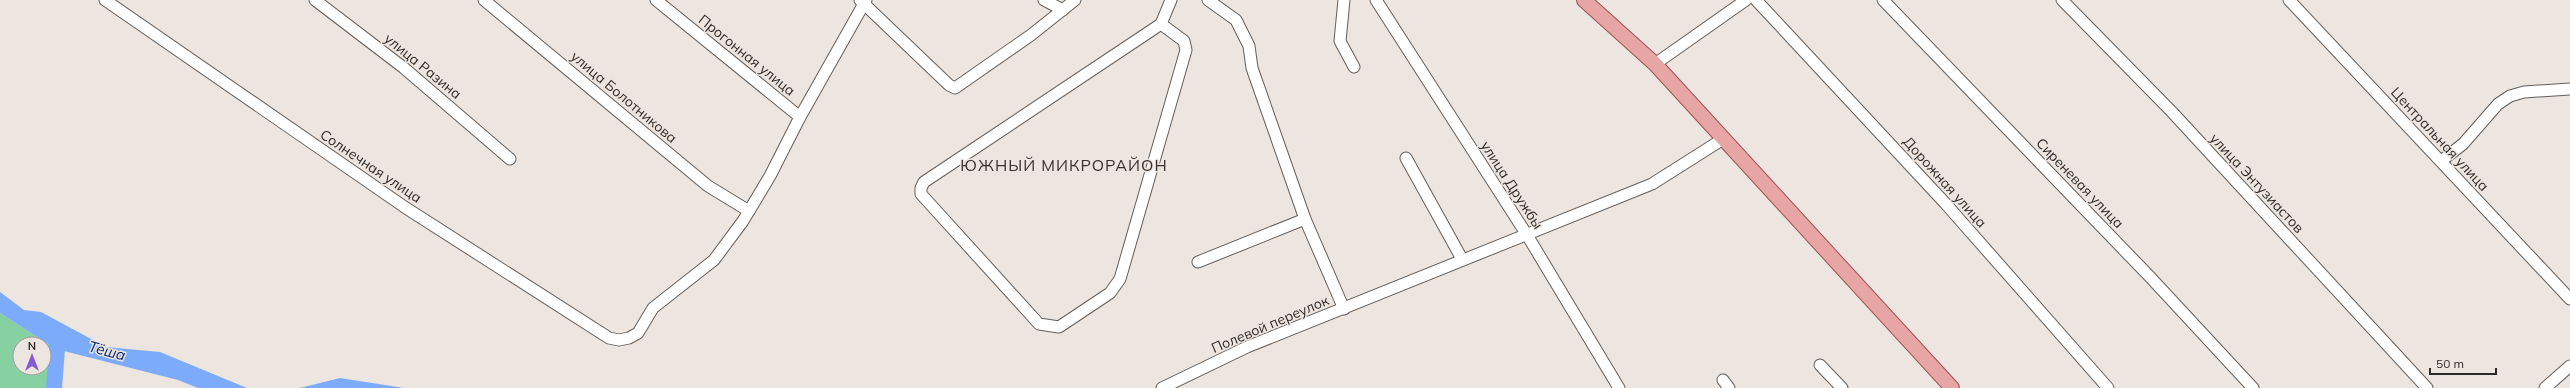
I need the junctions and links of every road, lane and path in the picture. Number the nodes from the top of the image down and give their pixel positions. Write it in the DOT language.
graph roads {
  1 [pos="105,0"];
  2 [pos="315,0"];
  3 [pos="484,0"];
  4 [pos="656,0"];
  5 [pos="1044,0"];
  6 [pos="1075,0"];
  7 [pos="1171,0"];
  8 [pos="1208,0"];
  9 [pos="1344,0"];
  10 [pos="1376,0"];
  11 [pos="1584,0"];
  12 [pos="1746,0"];
  13 [pos="1756,0"];
  14 [pos="1883,0"];
  15 [pos="2062,0"];
  16 [pos="2288,0"];
  17 [pos="863,1"];
  18 [pos="1063,10"];
  19 [pos="1161,24"];
  20 [pos="1655,64"];
  21 [pos="1354,67"];
  22 [pos="2570,89"];
  23 [pos="800,117"];
  24 [pos="1723,139"];
  25 [pos="510,158"];
  26 [pos="1406,158"];
  27 [pos="2441,161"];
  28 [pos="749,211"];
  29 [pos="1305,219"];
  30 [pos="1527,235"];
  31 [pos="1462,259"];
  32 [pos="1198,262"];
  33 [pos="2570,299"];
  34 [pos="1344,309"];
  35 [pos="1820,365"];
  36 [pos="2570,366"];
  37 [pos="1162,388"];
  38 [pos="1619,388"];
  39 [pos="1842,388"];
  40 [pos="1952,388"];
  41 [pos="2108,388"];
  42 [pos="2253,388"];
  43 [pos="2427,388"];
  44 [pos="2546,388"];
  1 -- 28 [label="street, Солнечная улица"];
  2 -- 25 [label="street, улица Разина"];
  3 -- 28 [label="street, улица Болотникова"];
  4 -- 23 [label="street, Прогонная улица"];
  5 -- 18 [label="street"];
  6 -- 18 [label="street"];
  7 -- 19 [label="street"];
  8 -- 29 [label="street, Полевой переулок"];
  9 -- 21 [label="street"];
  10 -- 30 [label="street, улица Дружбы"];
  11 -- 20 [label="main road"];
  12 -- 20 [label="street"];
  13 -- 41 [label="street, Дорожная улица"];
  14 -- 42 [label="street, Сиреневая улица"];
  15 -- 43 [label="street, улица Энтузиастов"];
  16 -- 27 [label="street, Центральная улица"];
  17 -- 18 [label="street"];
  17 -- 23 [label="street"];
  19 -- 19 [label="street"];
  20 -- 24 [label="main road"];
  22 -- 27 [label="street"];
  23 -- 28 [label="street"];
  24 -- 30 [label="street"];
  24 -- 40 [label="main road"];
  26 -- 31 [label="street"];
  27 -- 33 [label="street, Центральная улица"];
  29 -- 32 [label="street"];
  29 -- 34 [label="street, Полевой переулок"];
  30 -- 31 [label="street"];
  30 -- 38 [label="street, улица Дружбы"];
  31 -- 34 [label="street"];
  34 -- 37 [label="street, Полевой переулок"];
  35 -- 39 [label="street"];
  36 -- 44 [label="street"];
}
